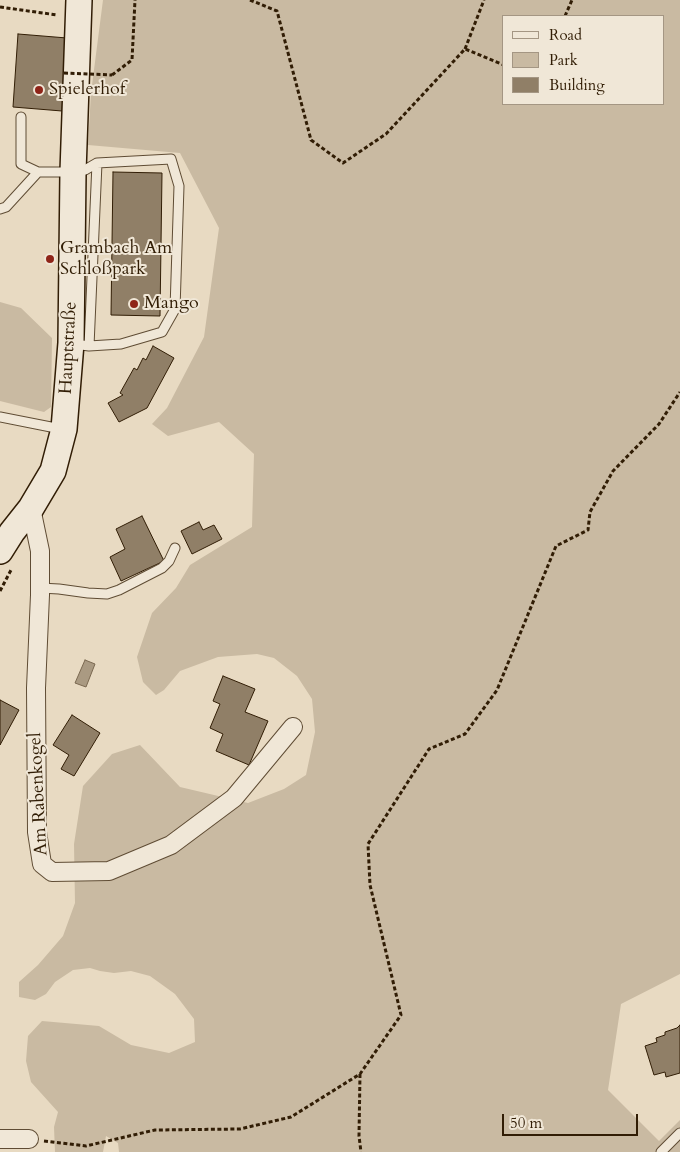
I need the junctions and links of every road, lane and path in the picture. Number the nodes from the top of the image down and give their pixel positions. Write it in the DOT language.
graph roads {
  1 [pos="135,0"];
  2 [pos="250,0"];
  3 [pos="484,0"];
  4 [pos="572,0"];
  5 [pos="0,7"];
  6 [pos="78,9"];
  7 [pos="565,15"];
  8 [pos="465,48"];
  9 [pos="502,64"];
  10 [pos="64,72"];
  11 [pos="22,118"];
  12 [pos="97,163"];
  13 [pos="38,172"];
  14 [pos="73,172"];
  15 [pos="0,208"];
  16 [pos="80,344"];
  17 [pos="680,392"];
  18 [pos="0,417"];
  19 [pos="64,429"];
  20 [pos="31,508"];
  21 [pos="4,541"];
  22 [pos="176,548"];
  23 [pos="40,588"];
  24 [pos="293,727"];
  25 [pos="360,1074"];
  26 [pos="680,1133"];
  27 [pos="0,1139"];
  28 [pos="29,1139"];
  29 [pos="362,1152"];
  30 [pos="661,1152"];
  1 -- 10 [label="path, bridge"];
  2 -- 8 [label="path"];
  3 -- 8 [label="path"];
  4 -- 7 [label="path"];
  5 -- 6 [label="path"];
  6 -- 14 [label="main road, Hauptstraße"];
  8 -- 9 [label="path"];
  11 -- 13 [label="lane"];
  12 -- 14 [label="lane"];
  12 -- 16 [label="lane"];
  12 -- 16 [label="lane"];
  13 -- 14 [label="lane"];
  13 -- 15 [label="lane"];
  14 -- 16 [label="main road, Hauptstraße"];
  16 -- 19 [label="main road, Hauptstraße"];
  17 -- 25 [label="path"];
  18 -- 19 [label="lane"];
  19 -- 20 [label="main road, Hauptstraße"];
  20 -- 21 [label="main road, Hauptstraße"];
  20 -- 23 [label="street, Am Rabenkogel"];
  22 -- 23 [label="lane"];
  23 -- 24 [label="street, Am Rabenkogel"];
  25 -- 28 [label="path"];
  25 -- 29 [label="path"];
  26 -- 30 [label="lane"];
  27 -- 28 [label="street"];
}
